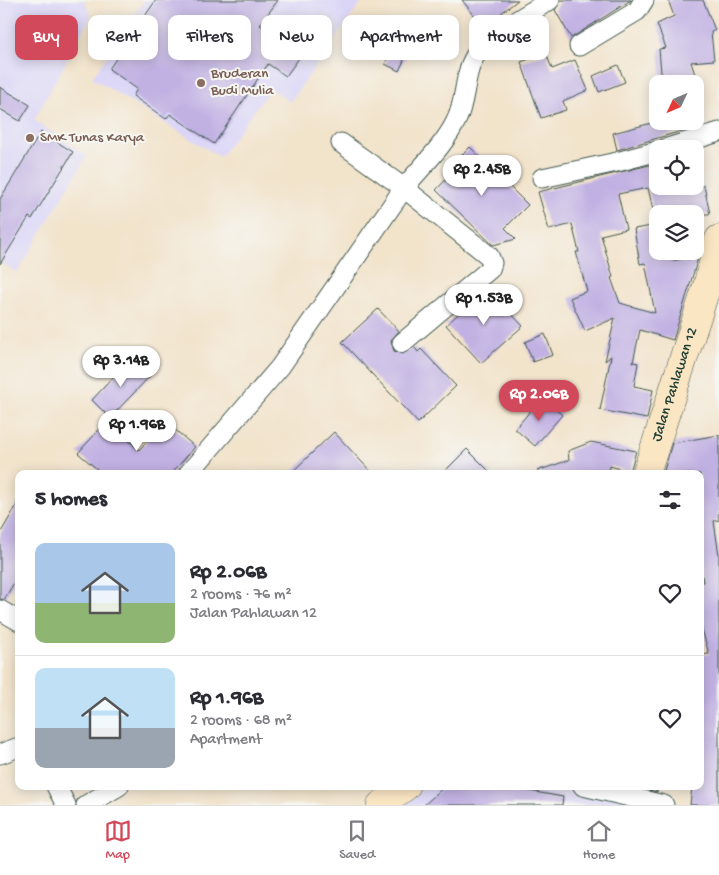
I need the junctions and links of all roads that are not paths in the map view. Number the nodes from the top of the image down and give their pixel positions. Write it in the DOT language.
graph roads {
  1 [pos="550,0"];
  2 [pos="644,0"];
  3 [pos="579,46"];
  4 [pos="719,132"];
  5 [pos="693,140"];
  6 [pos="341,143"];
  7 [pos="649,153"];
  8 [pos="542,178"];
  9 [pos="404,188"];
  10 [pos="719,239"];
  11 [pos="714,284"];
  12 [pos="402,343"];
  13 [pos="191,470"];
  14 [pos="647,470"];
  15 [pos="0,610"];
  16 [pos="15,619"];
  17 [pos="15,749"];
  18 [pos="0,754"];
  19 [pos="58,790"];
  20 [pos="112,790"];
  21 [pos="401,790"];
  22 [pos="600,790"];
  23 [pos="66,805"];
  24 [pos="86,805"];
  25 [pos="381,805"];
  26 [pos="664,805"];
  1 -- 9 [label="street"];
  2 -- 3 [label="street"];
  4 -- 5 [label="street"];
  6 -- 9 [label="street"];
  7 -- 8 [label="street"];
  9 -- 12 [label="street"];
  9 -- 13 [label="street"];
  10 -- 11 [label="main road, Jalan Pahlawan 12"];
  11 -- 14 [label="main road, Jalan Pahlawan 12"];
  15 -- 16 [label="street"];
  17 -- 18 [label="street"];
  19 -- 23 [label="street"];
  20 -- 24 [label="street"];
  21 -- 25 [label="main road"];
  22 -- 26 [label="street"];
}
